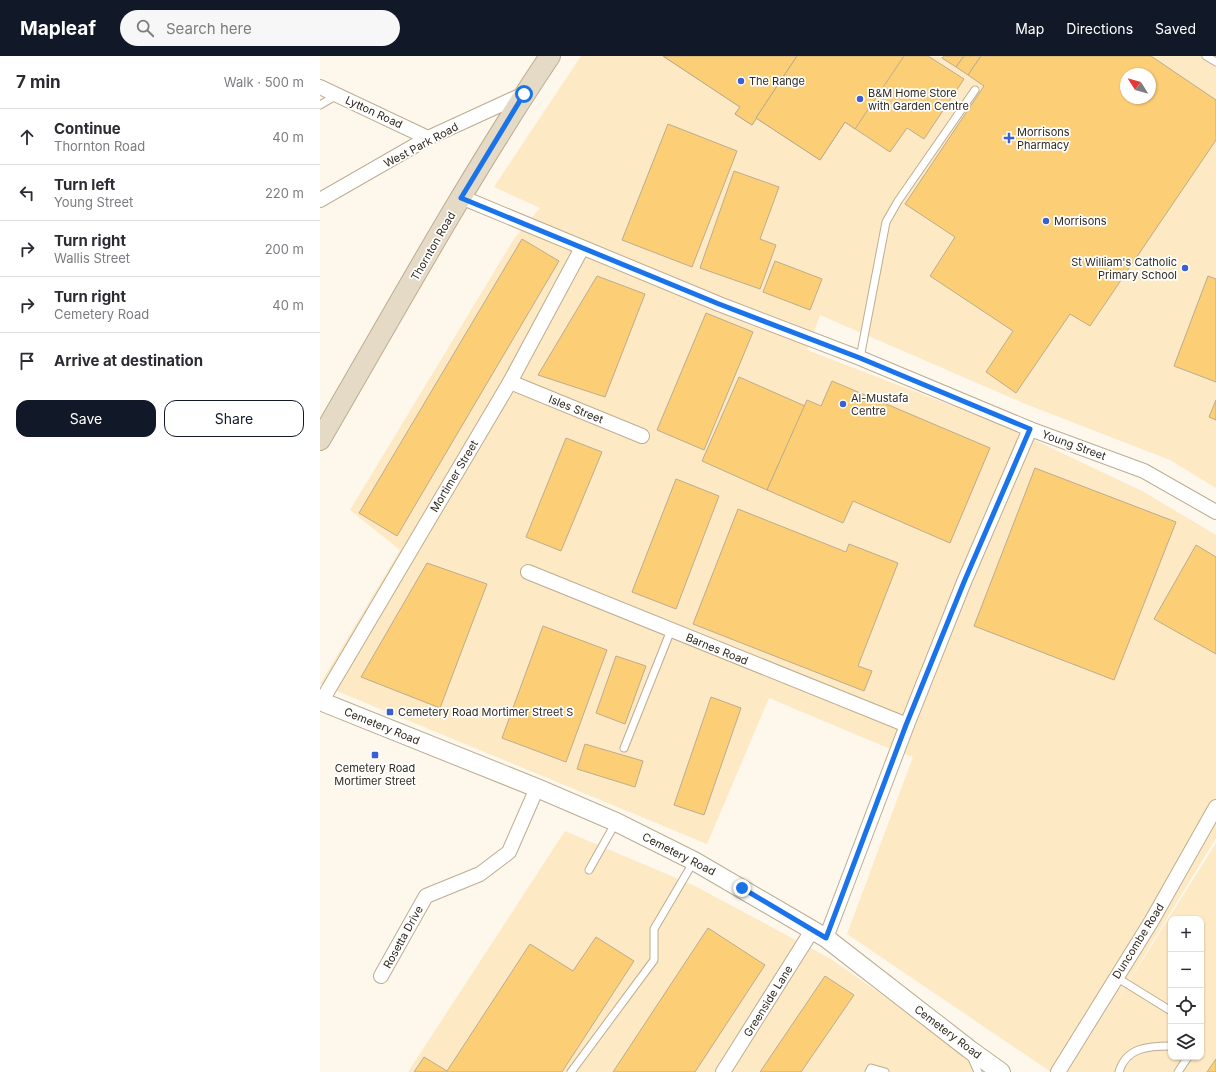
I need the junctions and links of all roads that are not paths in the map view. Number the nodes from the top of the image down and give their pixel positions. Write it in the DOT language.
graph roads {
  1 [pos="550,56"];
  2 [pos="1206,56"];
  3 [pos="1216,62"];
  4 [pos="320,87"];
  5 [pos="975,90"];
  6 [pos="524,94"];
  7 [pos="337,95"];
  8 [pos="320,105"];
  9 [pos="428,138"];
  10 [pos="461,198"];
  11 [pos="320,200"];
  12 [pos="582,248"];
  13 [pos="860,358"];
  14 [pos="510,382"];
  15 [pos="1030,429"];
  16 [pos="642,436"];
  17 [pos="320,440"];
  18 [pos="1216,512"];
  19 [pos="528,572"];
  20 [pos="671,630"];
  21 [pos="321,702"];
  22 [pos="906,725"];
  23 [pos="624,748"];
  24 [pos="537,788"];
  25 [pos="1216,807"];
  26 [pos="616,822"];
  27 [pos="694,861"];
  28 [pos="589,870"];
  29 [pos="819,934"];
  30 [pos="381,976"];
  31 [pos="1116,977"];
  32 [pos="1168,1009"];
  33 [pos="1168,1046"];
  34 [pos="969,1049"];
  35 [pos="1186,1060"];
  36 [pos="571,1072"];
  37 [pos="723,1072"];
  38 [pos="869,1072"];
  39 [pos="885,1072"];
  40 [pos="978,1072"];
  41 [pos="1001,1072"];
  42 [pos="1058,1072"];
  43 [pos="1119,1072"];
  44 [pos="1178,1072"];
  1 -- 6 [label="main road, Thornton Road"];
  2 -- 3 [label="lane"];
  4 -- 7 [label="street, Lytton Road"];
  5 -- 13 [label="lane"];
  6 -- 9 [label="street, West Park Road"];
  6 -- 10 [label="main road, Thornton Road"];
  7 -- 8 [label="lane"];
  7 -- 9 [label="street, Lytton Road"];
  9 -- 11 [label="street, West Park Road"];
  10 -- 12 [label="street, Young Street"];
  10 -- 17 [label="main road, Thornton Road"];
  12 -- 13 [label="street, Young Street"];
  12 -- 14 [label="street, Mortimer Street"];
  13 -- 15 [label="street, Young Street"];
  14 -- 16 [label="street, Isles Street"];
  14 -- 21 [label="street, Mortimer Street"];
  15 -- 18 [label="street, Young Street"];
  15 -- 22 [label="street, Greenside Lane"];
  19 -- 20 [label="street, Barnes Road"];
  20 -- 22 [label="street, Barnes Road"];
  20 -- 23 [label="lane"];
  21 -- 24 [label="street, Cemetery Road"];
  22 -- 29 [label="street, Greenside Lane"];
  24 -- 26 [label="street, Cemetery Road"];
  24 -- 30 [label="street, Rosetta Drive"];
  25 -- 31 [label="street, Duncombe Road"];
  26 -- 27 [label="street, Cemetery Road"];
  26 -- 28 [label="lane"];
  27 -- 29 [label="street, Cemetery Road"];
  27 -- 36 [label="lane"];
  29 -- 34 [label="street, Cemetery Road"];
  29 -- 37 [label="street, Greenside Lane"];
  31 -- 32 [label="lane"];
  31 -- 42 [label="street, Duncombe Road"];
  33 -- 43 [label="lane"];
  34 -- 40 [label="lane"];
  34 -- 41 [label="street, Cemetery Road"];
  35 -- 44 [label="lane"];
  38 -- 39 [label="lane"];
}
